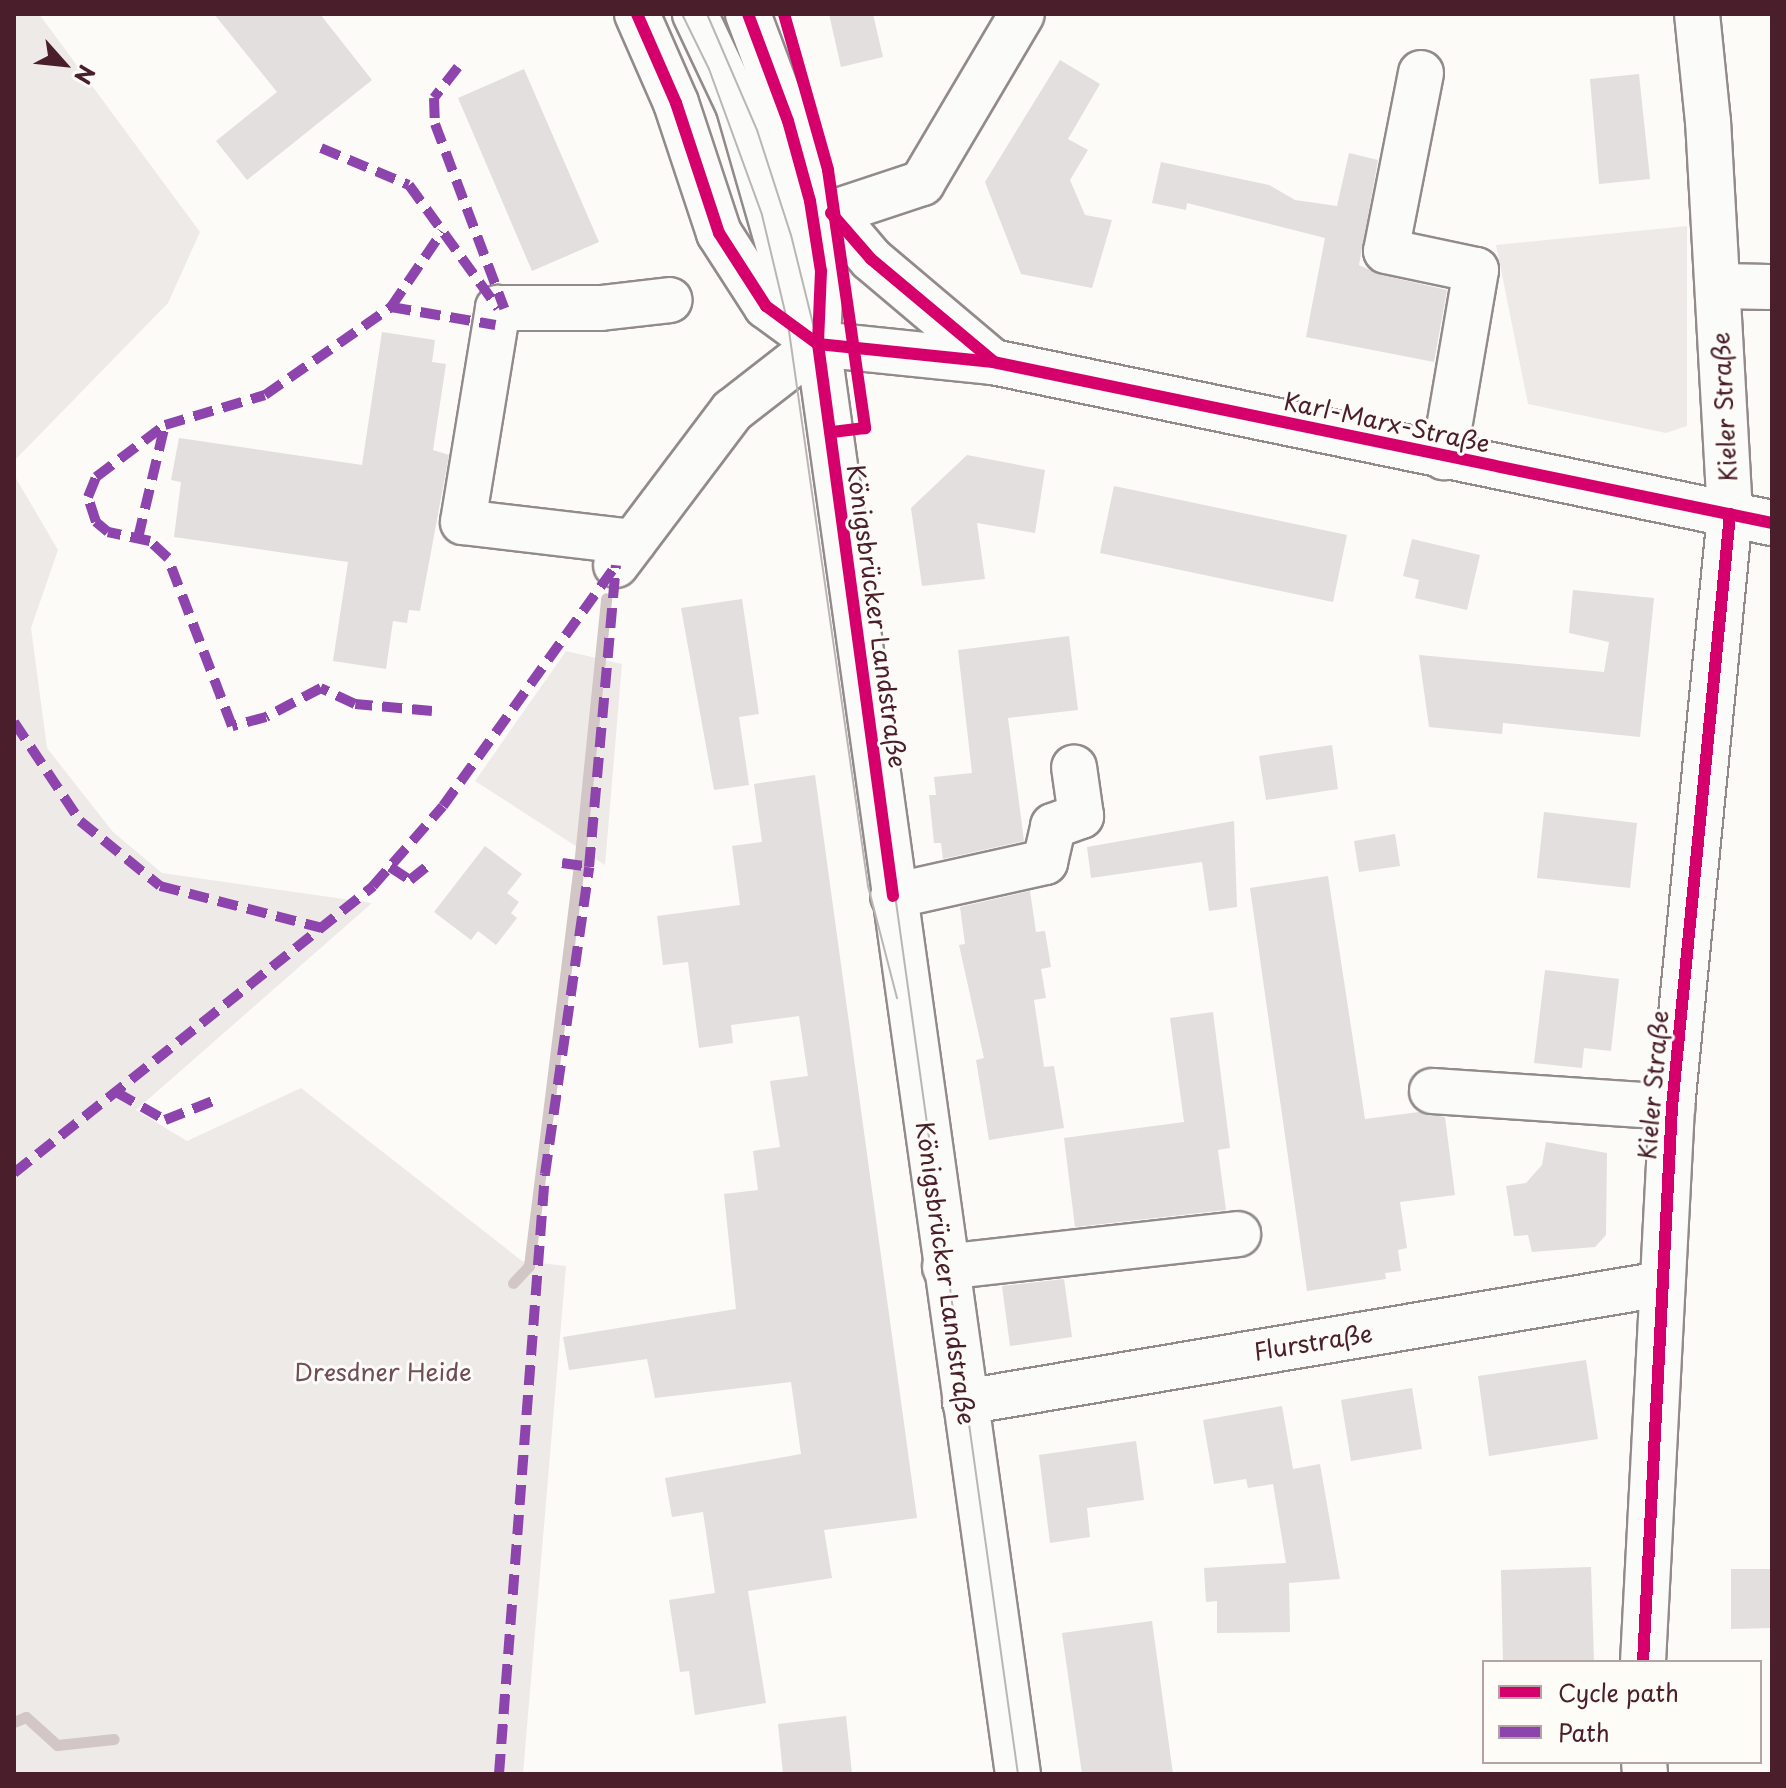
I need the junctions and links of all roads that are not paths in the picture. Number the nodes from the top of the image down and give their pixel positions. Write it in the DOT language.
graph roads {
  1 [pos="637,14"];
  2 [pos="695,14"];
  3 [pos="748,14"];
  4 [pos="1022,14"];
  5 [pos="1697,14"];
  6 [pos="1421,73"];
  7 [pos="738,105"];
  8 [pos="821,207"];
  9 [pos="1718,286"];
  10 [pos="1772,287"];
  11 [pos="670,300"];
  12 [pos="818,344"];
  13 [pos="993,362"];
  14 [pos="1444,457"];
  15 [pos="1730,514"];
  16 [pos="1772,523"];
  17 [pos="1074,767"];
  18 [pos="893,896"];
  19 [pos="1432,1091"];
  20 [pos="1672,1107"];
  21 [pos="1238,1234"];
  22 [pos="945,1267"];
  23 [pos="1661,1284"];
  24 [pos="965,1402"];
  25 [pos="1643,1660"];
  26 [pos="1018,1774"];
  1 -- 12 [label="main road"];
  2 -- 7 [label="main road"];
  3 -- 8 [label="main road"];
  4 -- 8 [label="main road"];
  5 -- 9 [label="main road, Kieler Straße"];
  6 -- 14 [label="main road"];
  7 -- 8 [label="main road, Karl-Marx-Straße"];
  7 -- 12 [label="main road"];
  8 -- 12 [label="main road"];
  8 -- 13 [label="main road, Karl-Marx-Straße"];
  9 -- 10 [label="main road"];
  9 -- 15 [label="main road, Kieler Straße"];
  11 -- 12 [label="main road"];
  12 -- 13 [label="main road, Karl-Marx-Straße"];
  12 -- 18 [label="main road, Königsbrücker Landstraße"];
  13 -- 14 [label="main road, Karl-Marx-Straße"];
  14 -- 15 [label="main road, Karl-Marx-Straße"];
  15 -- 16 [label="main road, Karl-Marx-Straße"];
  15 -- 20 [label="main road, Kieler Straße"];
  17 -- 18 [label="main road"];
  18 -- 22 [label="main road, Königsbrücker Landstraße"];
  19 -- 20 [label="main road"];
  20 -- 23 [label="main road, Kieler Straße"];
  21 -- 22 [label="main road"];
  22 -- 24 [label="main road, Königsbrücker Landstraße"];
  23 -- 24 [label="main road, Flurstraße"];
  23 -- 25 [label="main road, Kieler Straße"];
  24 -- 26 [label="main road, Königsbrücker Landstraße"];
}
